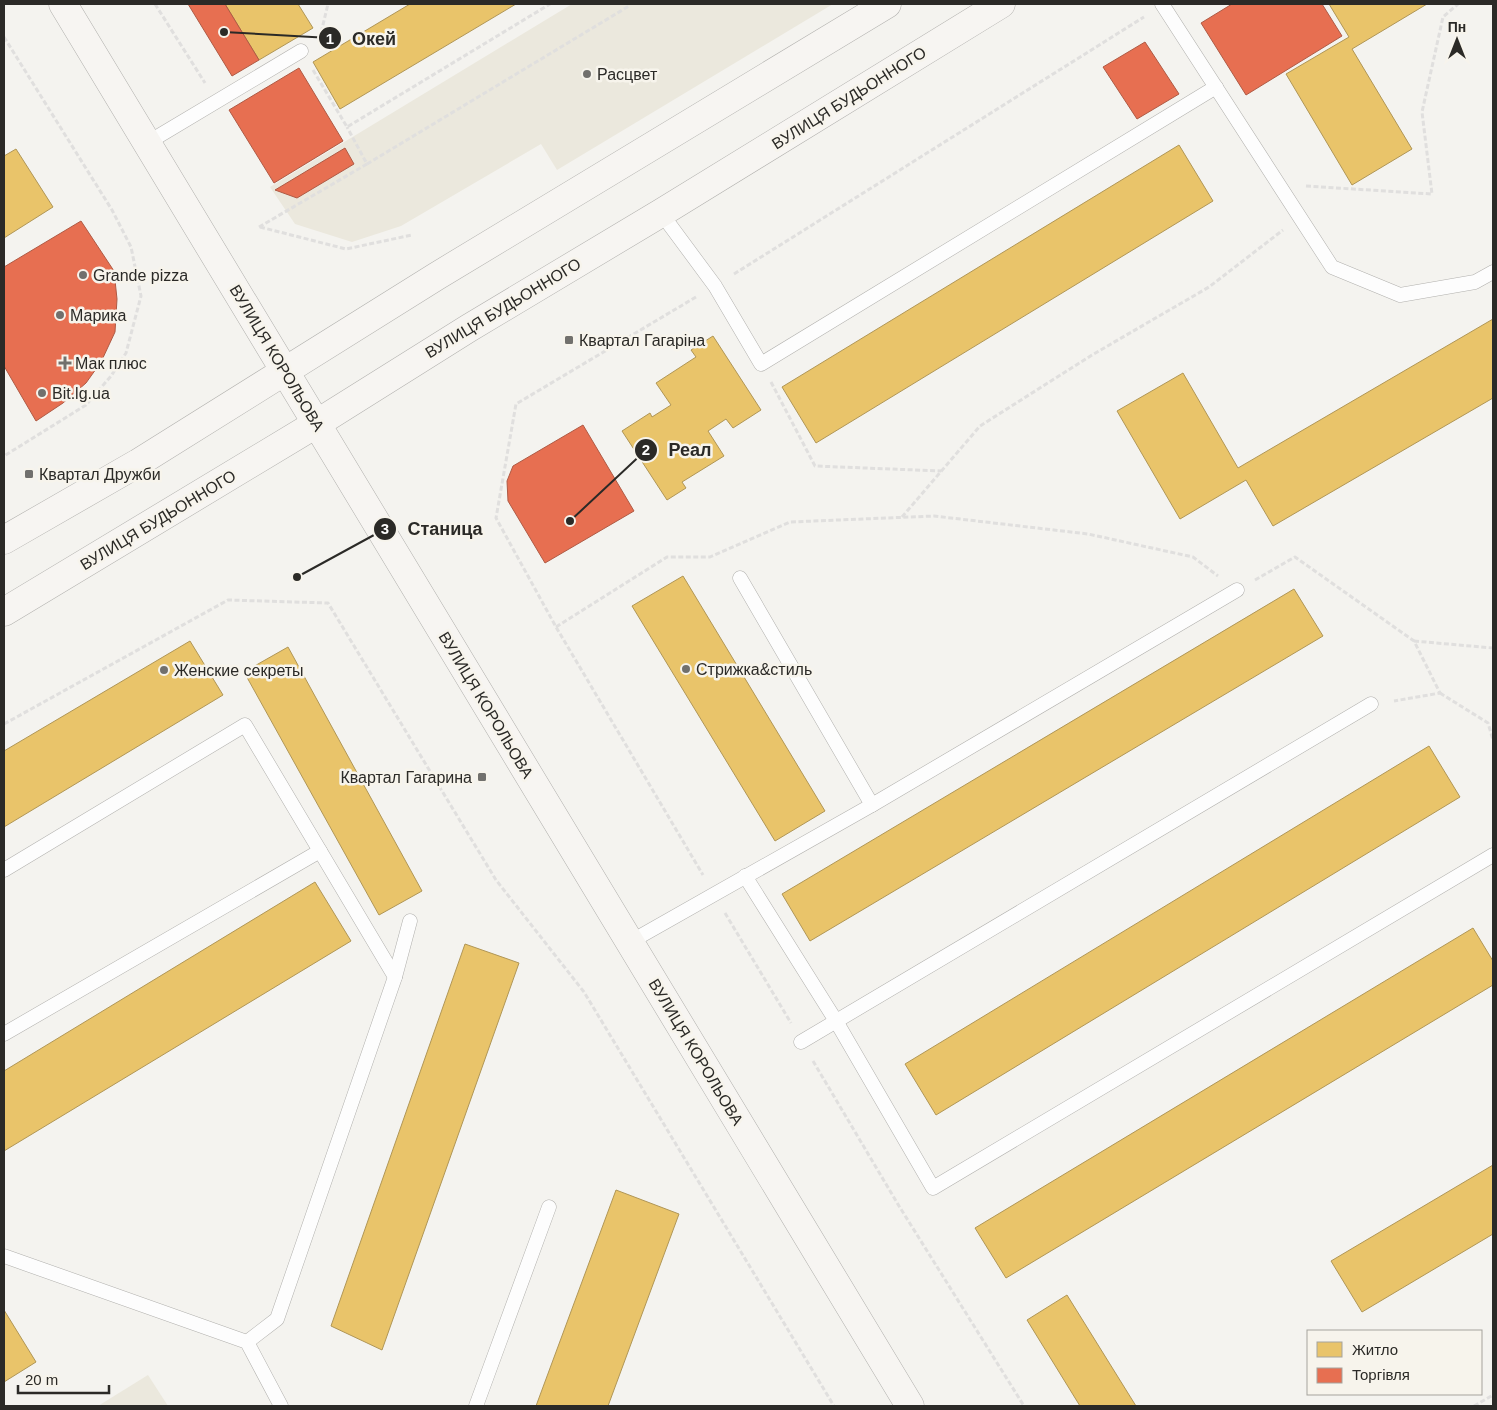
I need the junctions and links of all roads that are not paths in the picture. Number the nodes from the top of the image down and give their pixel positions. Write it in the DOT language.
graph roads {
  1 [pos="63,4"];
  2 [pos="887,4"];
  3 [pos="1002,4"];
  4 [pos="1162,5"];
  5 [pos="301,50"];
  6 [pos="1216,87"];
  7 [pos="147,143"];
  8 [pos="661,213"];
  9 [pos="1493,272"];
  10 [pos="284,371"];
  11 [pos="316,424"];
  12 [pos="4,540"];
  13 [pos="740,578"];
  14 [pos="1237,590"];
  15 [pos="4,612"];
  16 [pos="1370,704"];
  17 [pos="872,805"];
  18 [pos="320,851"];
  19 [pos="1493,855"];
  20 [pos="4,870"];
  21 [pos="745,876"];
  22 [pos="410,921"];
  23 [pos="630,942"];
  24 [pos="394,977"];
  25 [pos="836,1021"];
  26 [pos="4,1034"];
  27 [pos="801,1042"];
  28 [pos="549,1207"];
  29 [pos="4,1256"];
  30 [pos="246,1342"];
  31 [pos="281,1406"];
  32 [pos="476,1406"];
  33 [pos="910,1406"];
  1 -- 7 [label="main road, ВУЛИЦЯ КОРОЛЬОВА"];
  2 -- 10 [label="main road"];
  3 -- 8 [label="main road, ВУЛИЦЯ БУДЬОННОГО"];
  4 -- 6 [label="lane"];
  5 -- 7 [label="lane"];
  6 -- 8 [label="lane"];
  6 -- 9 [label="lane"];
  7 -- 10 [label="main road, ВУЛИЦЯ КОРОЛЬОВА"];
  8 -- 11 [label="main road, ВУЛИЦЯ БУДЬОННОГО"];
  10 -- 11 [label="main road, ВУЛИЦЯ КОРОЛЬОВА"];
  10 -- 12 [label="main road"];
  11 -- 15 [label="main road, ВУЛИЦЯ БУДЬОННОГО"];
  11 -- 23 [label="main road, ВУЛИЦЯ КОРОЛЬОВА"];
  13 -- 17 [label="lane"];
  14 -- 17 [label="lane"];
  16 -- 25 [label="lane"];
  17 -- 21 [label="lane"];
  18 -- 20 [label="lane"];
  18 -- 24 [label="lane"];
  18 -- 26 [label="lane"];
  19 -- 25 [label="lane"];
  21 -- 23 [label="lane"];
  21 -- 25 [label="lane"];
  22 -- 24 [label="lane"];
  23 -- 33 [label="main road, ВУЛИЦЯ КОРОЛЬОВА"];
  24 -- 30 [label="lane"];
  25 -- 27 [label="lane"];
  28 -- 32 [label="lane"];
  29 -- 30 [label="lane"];
  30 -- 31 [label="lane"];
}
